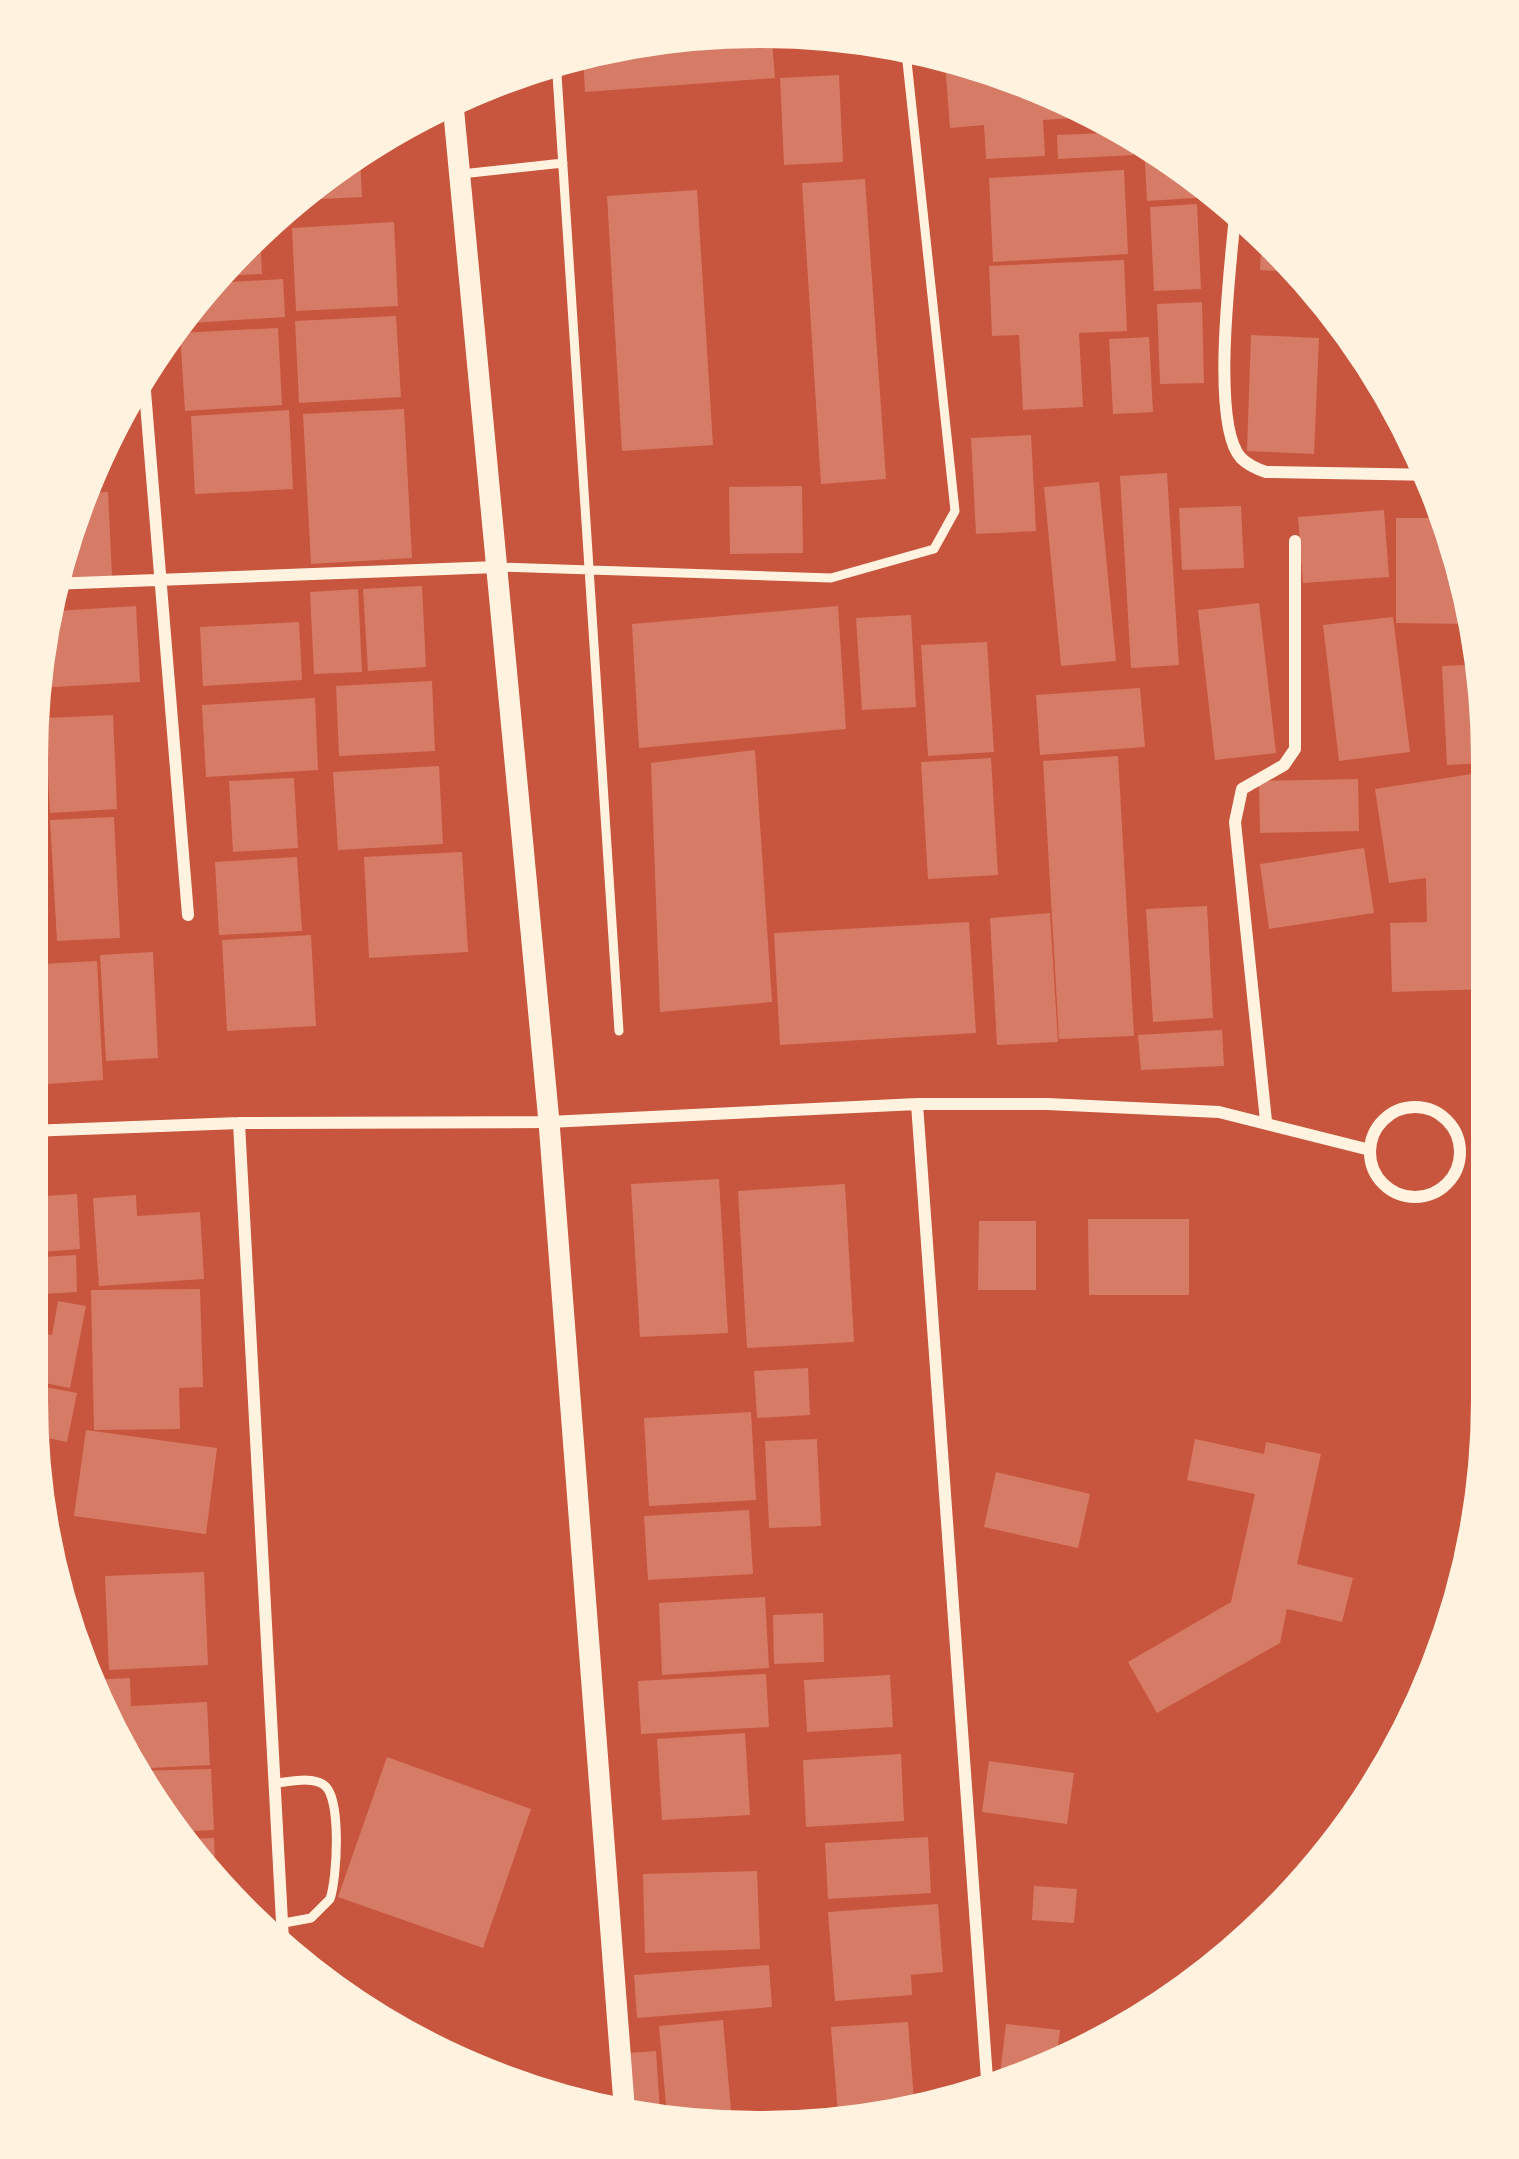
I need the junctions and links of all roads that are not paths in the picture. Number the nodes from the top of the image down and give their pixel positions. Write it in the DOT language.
graph roads {
  1 [pos="907,61"];
  2 [pos="557,75"];
  3 [pos="454,114"];
  4 [pos="563,163"];
  5 [pos="459,175"];
  6 [pos="1234,225"];
  7 [pos="145,396"];
  8 [pos="1415,475"];
  9 [pos="1294,541"];
  10 [pos="497,567"];
  11 [pos="589,570"];
  12 [pos="160,578"];
  13 [pos="67,583"];
  14 [pos="188,915"];
  15 [pos="619,1031"];
  16 [pos="917,1105"];
  17 [pos="1266,1121"];
  18 [pos="549,1122"];
  19 [pos="239,1123"];
  20 [pos="45,1130"];
  21 [pos="1370,1150"];
  22 [pos="276,1783"];
  23 [pos="284,1924"];
  24 [pos="284,1933"];
  25 [pos="987,2077"];
  26 [pos="624,2101"];
  1 -- 11 [label="lane"];
  2 -- 4 [label="lane"];
  3 -- 5 [label="street"];
  4 -- 5 [label="lane"];
  4 -- 11 [label="lane"];
  5 -- 10 [label="street"];
  6 -- 8 [label="street"];
  7 -- 12 [label="street"];
  9 -- 17 [label="street"];
  10 -- 11 [label="lane"];
  10 -- 12 [label="street"];
  10 -- 18 [label="street"];
  11 -- 15 [label="lane"];
  12 -- 13 [label="street"];
  12 -- 14 [label="street"];
  16 -- 17 [label="street"];
  16 -- 18 [label="street"];
  16 -- 25 [label="street"];
  17 -- 21 [label="street"];
  18 -- 19 [label="street"];
  18 -- 26 [label="street"];
  19 -- 20 [label="street"];
  19 -- 22 [label="street"];
  21 -- 21 [label="street"];
  22 -- 23 [label="street"];
  22 -- 23 [label="lane"];
  23 -- 24 [label="street"];
}
